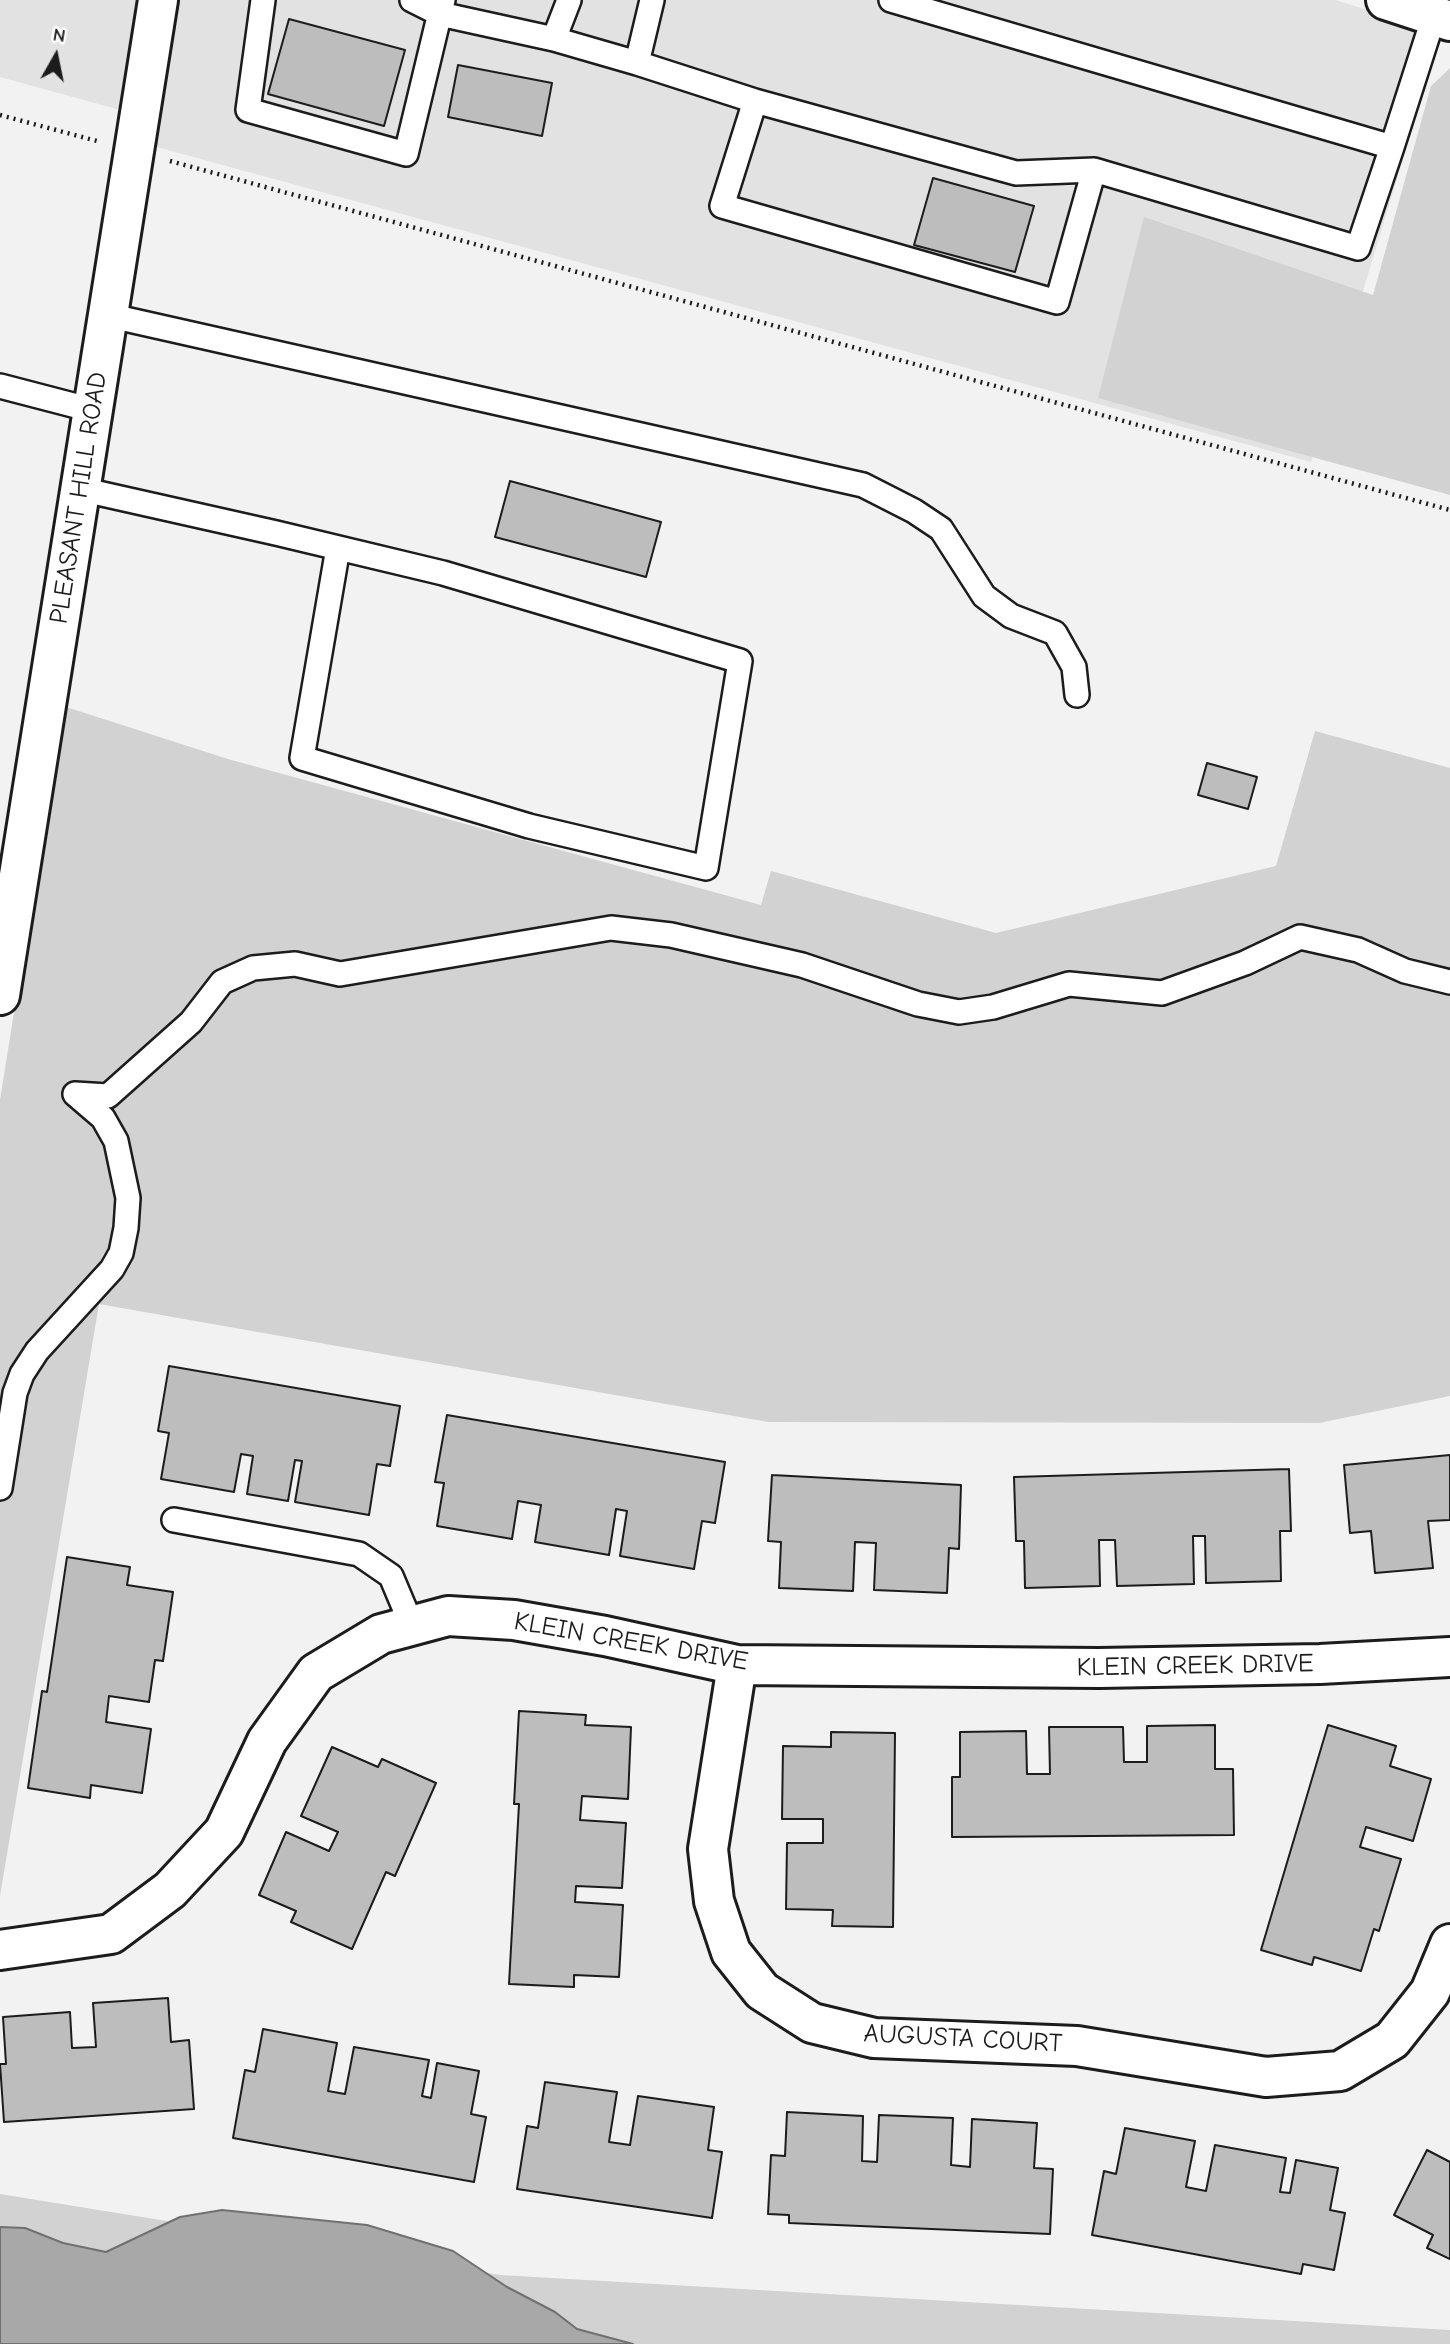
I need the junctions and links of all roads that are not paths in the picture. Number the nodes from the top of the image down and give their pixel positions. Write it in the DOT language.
graph roads {
  1 [pos="158,0"];
  2 [pos="263,0"];
  3 [pos="412,0"];
  4 [pos="569,0"];
  5 [pos="652,0"];
  6 [pos="891,0"];
  7 [pos="1386,0"];
  8 [pos="442,7"];
  9 [pos="1442,19"];
  10 [pos="554,39"];
  11 [pos="637,63"];
  12 [pos="755,101"];
  13 [pos="1392,147"];
  14 [pos="1094,170"];
  15 [pos="107,315"];
  16 [pos="0,386"];
  17 [pos="92,410"];
  18 [pos="80,488"];
  19 [pos="338,548"];
  20 [pos="1077,695"];
  21 [pos="1450,982"];
  22 [pos="0,995"];
  23 [pos="0,1488"];
  24 [pos="174,1520"];
  25 [pos="412,1626"];
  26 [pos="1450,1657"];
  27 [pos="737,1665"];
  28 [pos="1450,1944"];
  29 [pos="0,1950"];
  1 -- 15 [label="street, PLEASANT HILL ROAD"];
  2 -- 8 [label="lane"];
  3 -- 8 [label="lane"];
  4 -- 10 [label="lane"];
  5 -- 11 [label="lane"];
  6 -- 13 [label="lane"];
  7 -- 9 [label="street"];
  8 -- 10 [label="lane"];
  9 -- 13 [label="lane"];
  10 -- 11 [label="lane"];
  11 -- 12 [label="lane"];
  12 -- 14 [label="lane"];
  12 -- 14 [label="lane"];
  13 -- 14 [label="lane"];
  15 -- 17 [label="street, PLEASANT HILL ROAD"];
  15 -- 20 [label="lane"];
  16 -- 17 [label="lane"];
  17 -- 18 [label="street, PLEASANT HILL ROAD"];
  18 -- 19 [label="lane"];
  18 -- 22 [label="street, PLEASANT HILL ROAD"];
  19 -- 19 [label="lane"];
  21 -- 23 [label="lane"];
  24 -- 25 [label="lane"];
  25 -- 27 [label="street, KLEIN CREEK DRIVE"];
  25 -- 29 [label="street, KLEIN CREEK DRIVE"];
  26 -- 27 [label="street, KLEIN CREEK DRIVE"];
  27 -- 28 [label="street, AUGUSTA COURT"];
}
